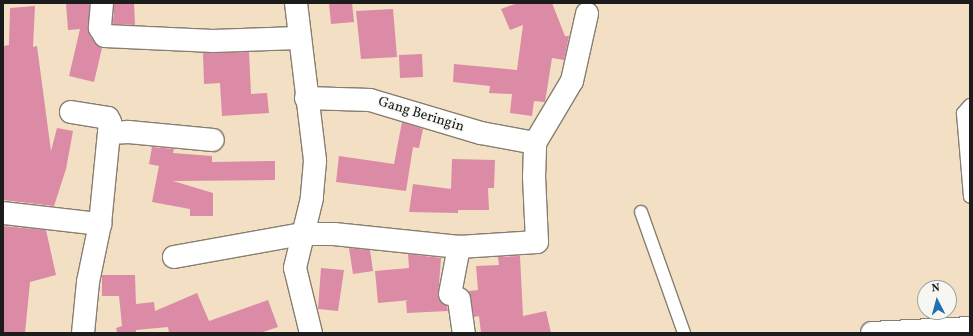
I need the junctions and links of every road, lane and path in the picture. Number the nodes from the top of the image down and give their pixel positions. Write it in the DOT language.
graph roads {
  1 [pos="102,3"];
  2 [pos="296,3"];
  3 [pos="587,14"];
  4 [pos="298,38"];
  5 [pos="306,98"];
  6 [pos="970,105"];
  7 [pos="71,112"];
  8 [pos="109,133"];
  9 [pos="213,140"];
  10 [pos="535,143"];
  11 [pos="970,197"];
  12 [pos="641,212"];
  13 [pos="3,213"];
  14 [pos="100,224"];
  15 [pos="302,234"];
  16 [pos="459,247"];
  17 [pos="174,257"];
  18 [pos="970,328"];
  19 [pos="83,333"];
  20 [pos="312,333"];
  21 [pos="464,333"];
  22 [pos="684,333"];
  23 [pos="872,333"];
  1 -- 4 [label="street"];
  2 -- 4 [label="street"];
  3 -- 10 [label="street"];
  4 -- 5 [label="street"];
  5 -- 10 [label="street, Gang Beringin"];
  5 -- 15 [label="street"];
  6 -- 11 [label="lane"];
  7 -- 8 [label="street"];
  8 -- 9 [label="street"];
  8 -- 14 [label="street"];
  10 -- 16 [label="street"];
  12 -- 22 [label="lane"];
  13 -- 14 [label="street"];
  14 -- 19 [label="street"];
  15 -- 16 [label="street"];
  15 -- 17 [label="street"];
  15 -- 20 [label="street"];
  16 -- 21 [label="street"];
  18 -- 23 [label="street"];
}
